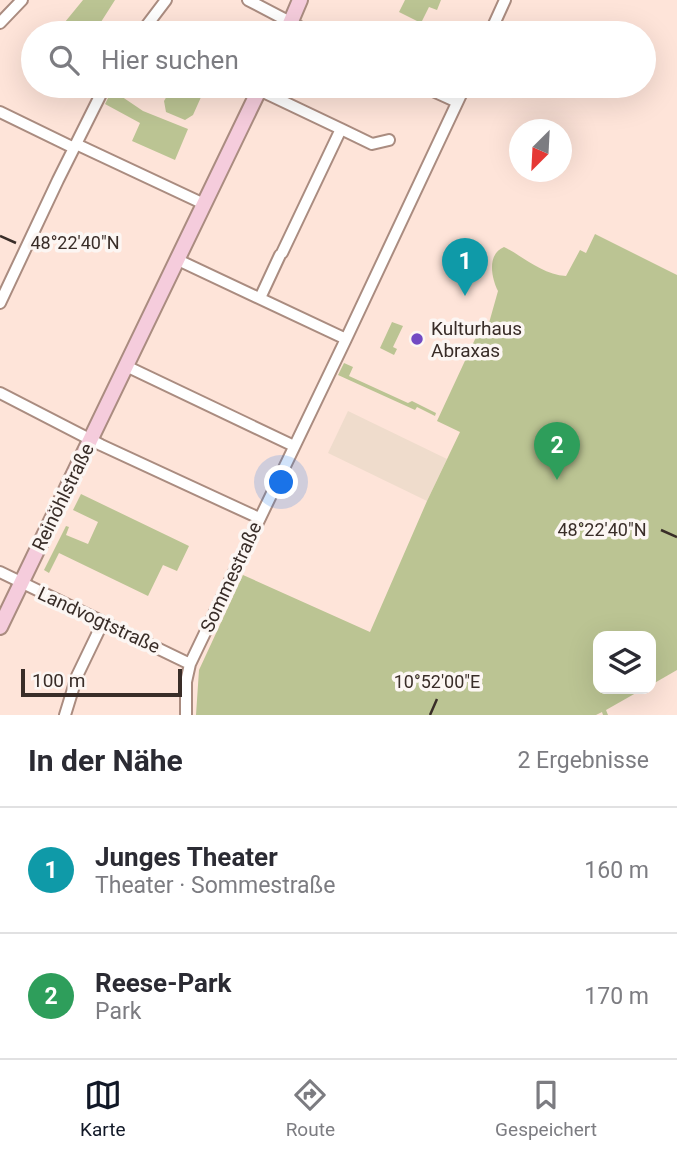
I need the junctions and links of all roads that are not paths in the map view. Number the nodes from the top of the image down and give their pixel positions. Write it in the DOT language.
graph roads {
  1 [pos="22,0"];
  2 [pos="166,0"];
  3 [pos="248,0"];
  4 [pos="300,0"];
  5 [pos="506,0"];
  6 [pos="150,21"];
  7 [pos="278,21"];
  8 [pos="291,21"];
  9 [pos="496,21"];
  10 [pos="0,23"];
  11 [pos="99,98"];
  12 [pos="255,98"];
  13 [pos="280,98"];
  14 [pos="448,98"];
  15 [pos="459,98"];
  16 [pos="457,102"];
  17 [pos="0,112"];
  18 [pos="341,129"];
  19 [pos="389,140"];
  20 [pos="75,146"];
  21 [pos="204,204"];
  22 [pos="177,260"];
  23 [pos="260,298"];
  24 [pos="0,303"];
  25 [pos="346,339"];
  26 [pos="126,366"];
  27 [pos="0,393"];
  28 [pos="91,439"];
  29 [pos="294,446"];
  30 [pos="259,518"];
  31 [pos="0,572"];
  32 [pos="21,583"];
  33 [pos="103,622"];
  34 [pos="0,627"];
  35 [pos="190,664"];
  36 [pos="65,715"];
  37 [pos="186,715"];
  1 -- 10 [label="street"];
  2 -- 6 [label="street"];
  3 -- 7 [label="street"];
  4 -- 8 [label="street"];
  5 -- 9 [label="street"];
  11 -- 20 [label="street"];
  12 -- 21 [label="street, Reinöhlstraße"];
  13 -- 18 [label="street, Reinöhlstraße"];
  14 -- 16 [label="street"];
  15 -- 16 [label="street, Sommestraße"];
  16 -- 25 [label="street, Sommestraße"];
  17 -- 20 [label="street"];
  18 -- 19 [label="street, Reinöhlstraße"];
  18 -- 23 [label="street"];
  20 -- 21 [label="street"];
  20 -- 24 [label="street"];
  21 -- 22 [label="street, Reinöhlstraße"];
  22 -- 23 [label="street"];
  22 -- 26 [label="street, Reinöhlstraße"];
  23 -- 25 [label="street"];
  25 -- 29 [label="street, Sommestraße"];
  26 -- 28 [label="street, Reinöhlstraße"];
  26 -- 29 [label="street"];
  27 -- 28 [label="street"];
  28 -- 30 [label="street"];
  28 -- 32 [label="street, Reinöhlstraße"];
  29 -- 30 [label="street, Sommestraße"];
  30 -- 35 [label="street, Sommestraße"];
  31 -- 32 [label="street, Landvogtstraße"];
  32 -- 33 [label="street, Landvogtstraße"];
  32 -- 34 [label="street, Reinöhlstraße"];
  33 -- 35 [label="street, Landvogtstraße"];
  33 -- 36 [label="street"];
  35 -- 37 [label="street"];
}
